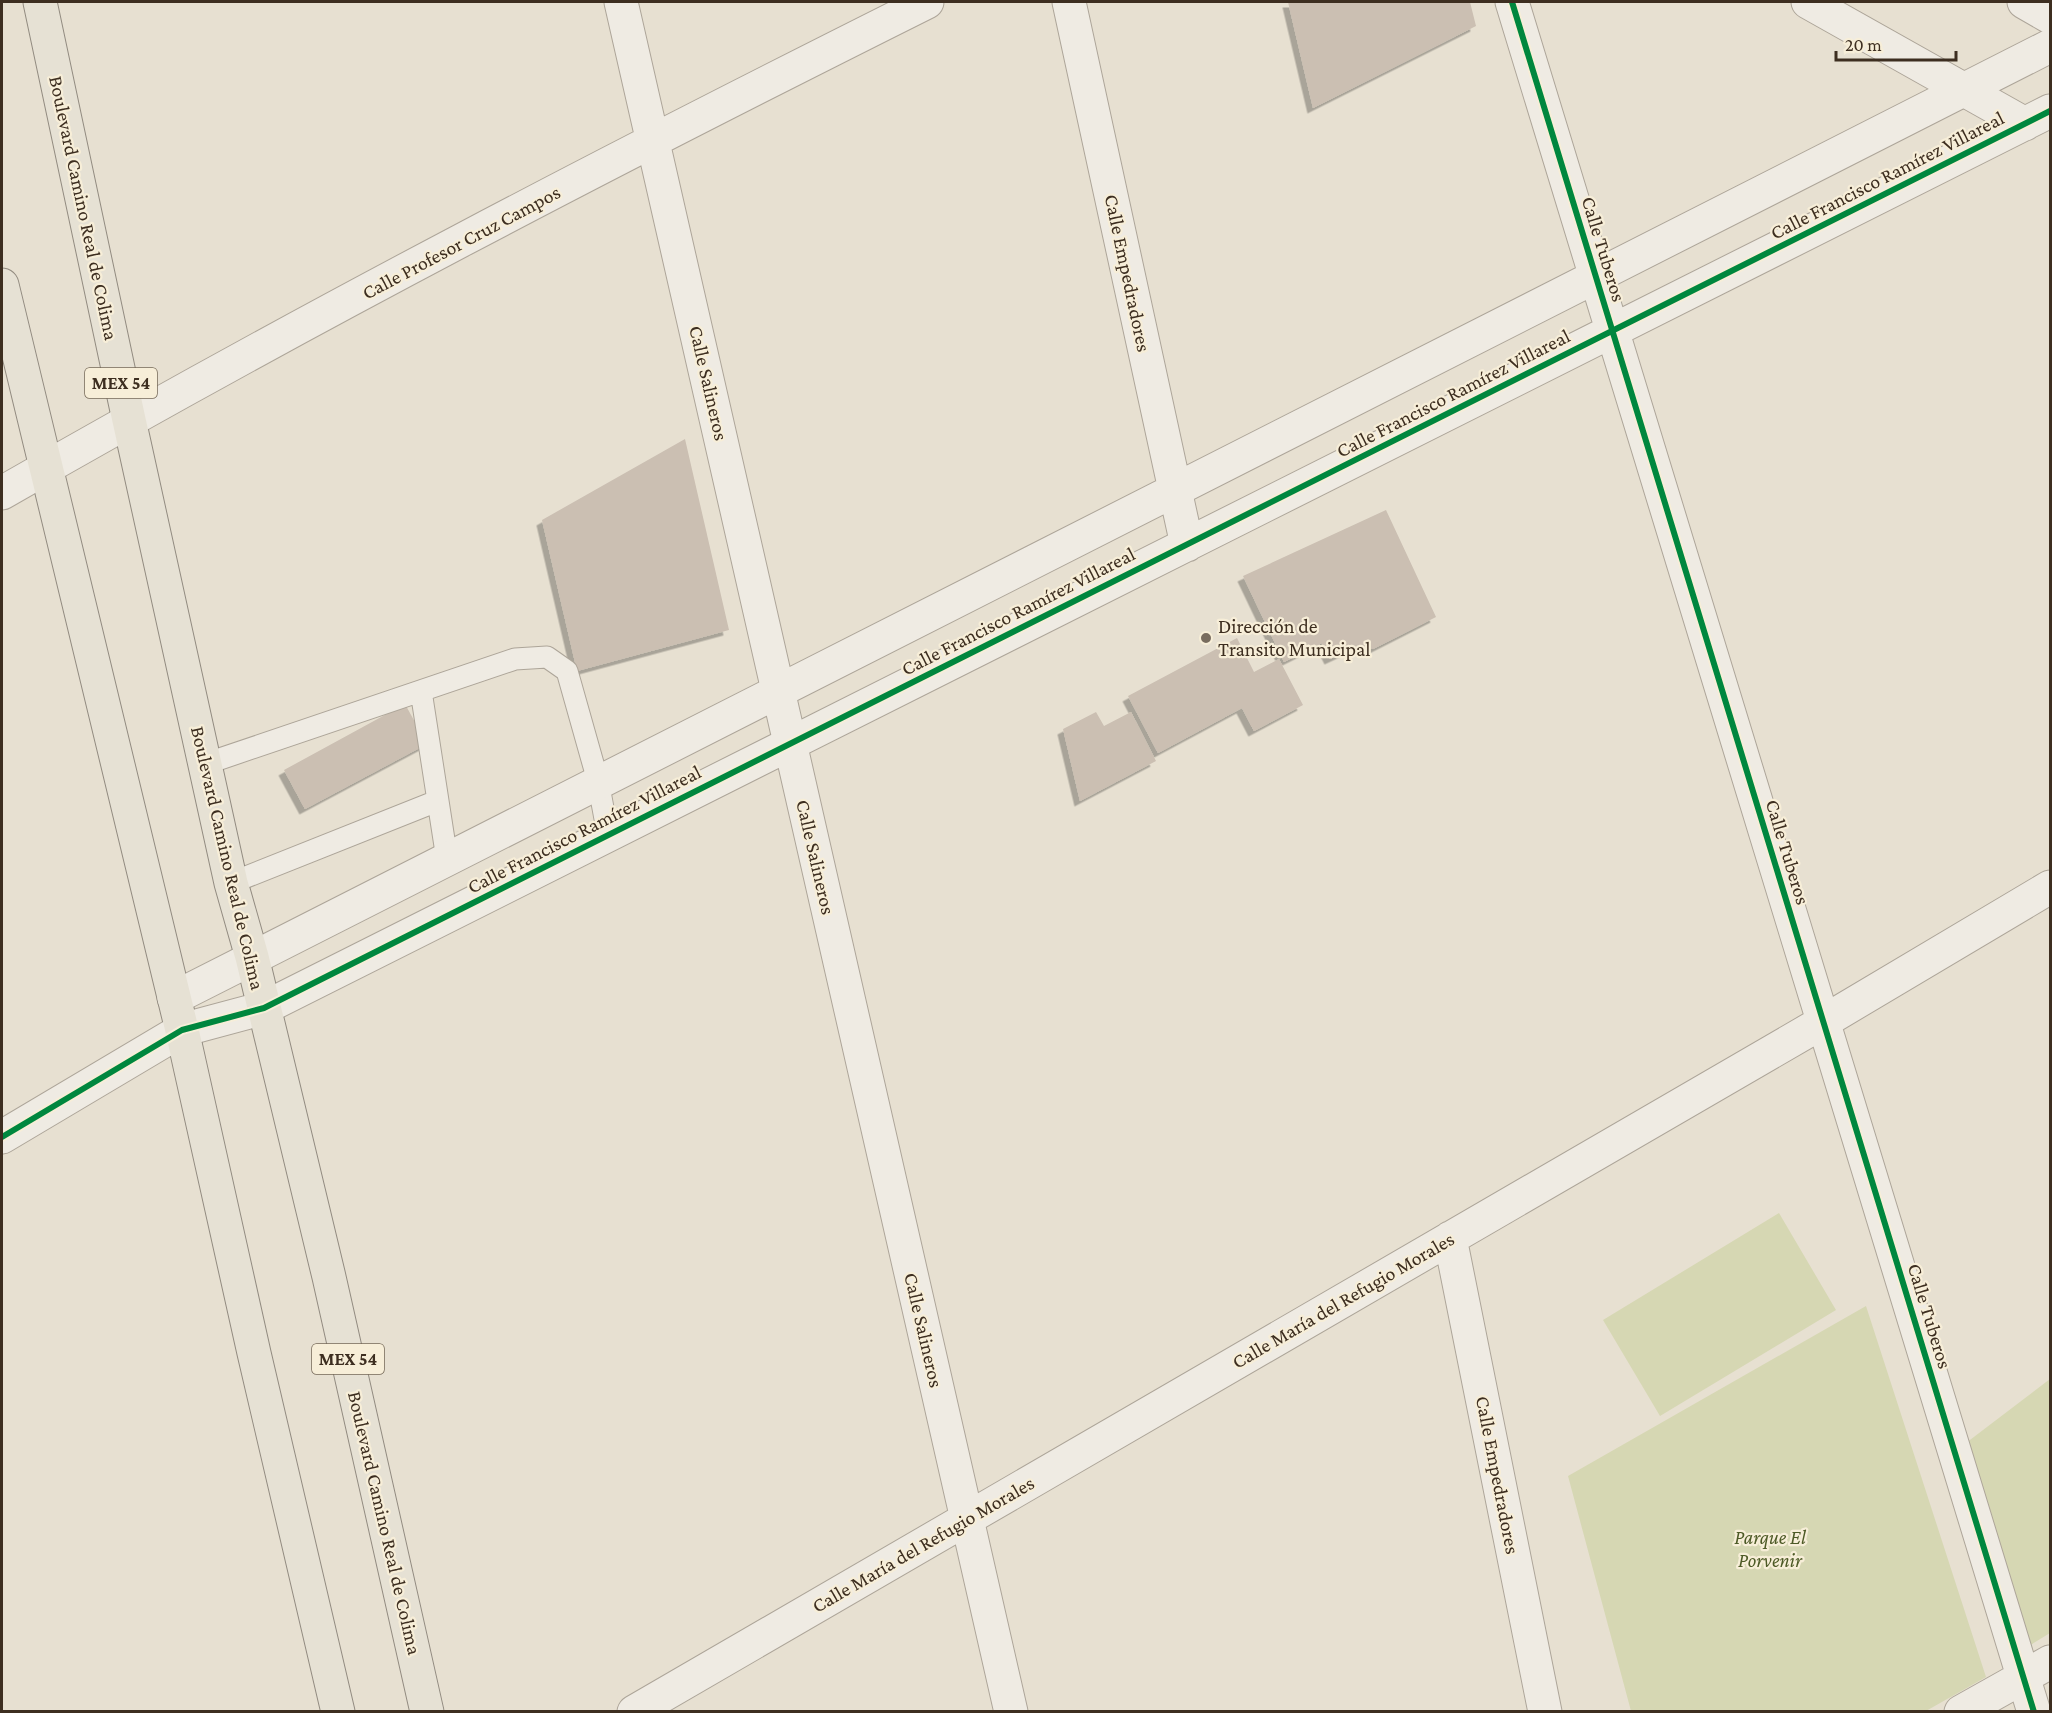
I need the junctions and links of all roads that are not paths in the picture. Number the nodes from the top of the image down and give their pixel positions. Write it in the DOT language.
graph roads {
  1 [pos="40,2"];
  2 [pos="621,2"];
  3 [pos="927,2"];
  4 [pos="1069,2"];
  5 [pos="1512,2"];
  6 [pos="1808,2"];
  7 [pos="2024,2"];
  8 [pos="2050,17"];
  9 [pos="2050,46"];
  10 [pos="1964,90"];
  11 [pos="2038,118"];
  12 [pos="653,139"];
  13 [pos="1595,277"];
  14 [pos="2,285"];
  15 [pos="1612,332"];
  16 [pos="129,420"];
  17 [pos="47,467"];
  18 [pos="1175,489"];
  19 [pos="2,493"];
  20 [pos="1187,544"];
  21 [pos="778,690"];
  22 [pos="421,691"];
  23 [pos="791,745"];
  24 [pos="205,764"];
  25 [pos="598,781"];
  26 [pos="437,801"];
  27 [pos="608,835"];
  28 [pos="447,859"];
  29 [pos="231,883"];
  30 [pos="2050,887"];
  31 [pos="252,957"];
  32 [pos="174,998"];
  33 [pos="264,1008"];
  34 [pos="1823,1022"];
  35 [pos="182,1030"];
  36 [pos="2,1137"];
  37 [pos="1450,1238"];
  38 [pos="967,1518"];
  39 [pos="2037,1669"];
  40 [pos="338,1712"];
  41 [pos="427,1712"];
  42 [pos="634,1712"];
  43 [pos="1011,1712"];
  44 [pos="1545,1712"];
  45 [pos="1961,1712"];
  46 [pos="2034,1712"];
  1 -- 16 [label="main road, Boulevard Camino Real de Colima / MEX 54"];
  2 -- 12 [label="street, Calle Salineros"];
  3 -- 12 [label="street, Calle Profesor Cruz Campos"];
  4 -- 18 [label="street, Calle Empedradores"];
  5 -- 13 [label="street, Calle Tuberos"];
  6 -- 10 [label="street"];
  7 -- 8 [label="street"];
  9 -- 10 [label="street, Calle Francisco Ramírez Villareal"];
  10 -- 11 [label="street"];
  10 -- 13 [label="street, Calle Francisco Ramírez Villareal"];
  11 -- 15 [label="street, Calle Francisco Ramírez Villareal"];
  12 -- 16 [label="street, Calle Profesor Cruz Campos"];
  12 -- 21 [label="street, Calle Salineros"];
  13 -- 15 [label="street, Calle Tuberos"];
  13 -- 18 [label="street, Calle Francisco Ramírez Villareal"];
  14 -- 17 [label="main road"];
  15 -- 20 [label="street, Calle Francisco Ramírez Villareal"];
  15 -- 34 [label="street, Calle Tuberos"];
  16 -- 17 [label="street, Calle Profesor Cruz Campos"];
  16 -- 24 [label="main road, Boulevard Camino Real de Colima / MEX 54"];
  17 -- 19 [label="street, Calle Profesor Cruz Campos"];
  17 -- 32 [label="main road"];
  18 -- 20 [label="street, Calle Empedradores"];
  18 -- 21 [label="street, Calle Francisco Ramírez Villareal"];
  20 -- 23 [label="street, Calle Francisco Ramírez Villareal"];
  21 -- 23 [label="street, Calle Salineros"];
  21 -- 25 [label="street, Calle Francisco Ramírez Villareal"];
  22 -- 24 [label="lane"];
  22 -- 25 [label="lane"];
  22 -- 26 [label="lane"];
  23 -- 27 [label="street, Calle Francisco Ramírez Villareal"];
  23 -- 38 [label="street, Calle Salineros"];
  24 -- 29 [label="main road, Boulevard Camino Real de Colima / MEX 54"];
  25 -- 27 [label="lane"];
  25 -- 28 [label="street, Calle Francisco Ramírez Villareal"];
  26 -- 28 [label="lane"];
  26 -- 29 [label="lane"];
  27 -- 33 [label="street, Calle Francisco Ramírez Villareal"];
  28 -- 31 [label="street, Calle Francisco Ramírez Villareal"];
  29 -- 31 [label="main road, Boulevard Camino Real de Colima / MEX 54"];
  30 -- 34 [label="street, Calle María del Refugio Morales"];
  31 -- 32 [label="street, Calle Francisco Ramírez Villareal"];
  31 -- 33 [label="main road, Boulevard Camino Real de Colima / MEX 54"];
  32 -- 35 [label="main road"];
  33 -- 35 [label="street, Calle Francisco Ramírez Villareal"];
  33 -- 41 [label="main road, Boulevard Camino Real de Colima / MEX 54"];
  34 -- 37 [label="street, Calle María del Refugio Morales"];
  34 -- 39 [label="street, Calle Tuberos"];
  35 -- 36 [label="street, Calle Francisco Ramírez Villareal"];
  35 -- 40 [label="main road"];
  37 -- 38 [label="street, Calle María del Refugio Morales"];
  37 -- 44 [label="street, Calle Empedradores"];
  38 -- 42 [label="street, Calle María del Refugio Morales"];
  38 -- 43 [label="street, Calle Salineros"];
  39 -- 45 [label="street"];
  39 -- 46 [label="street, Calle Tuberos"];
}
